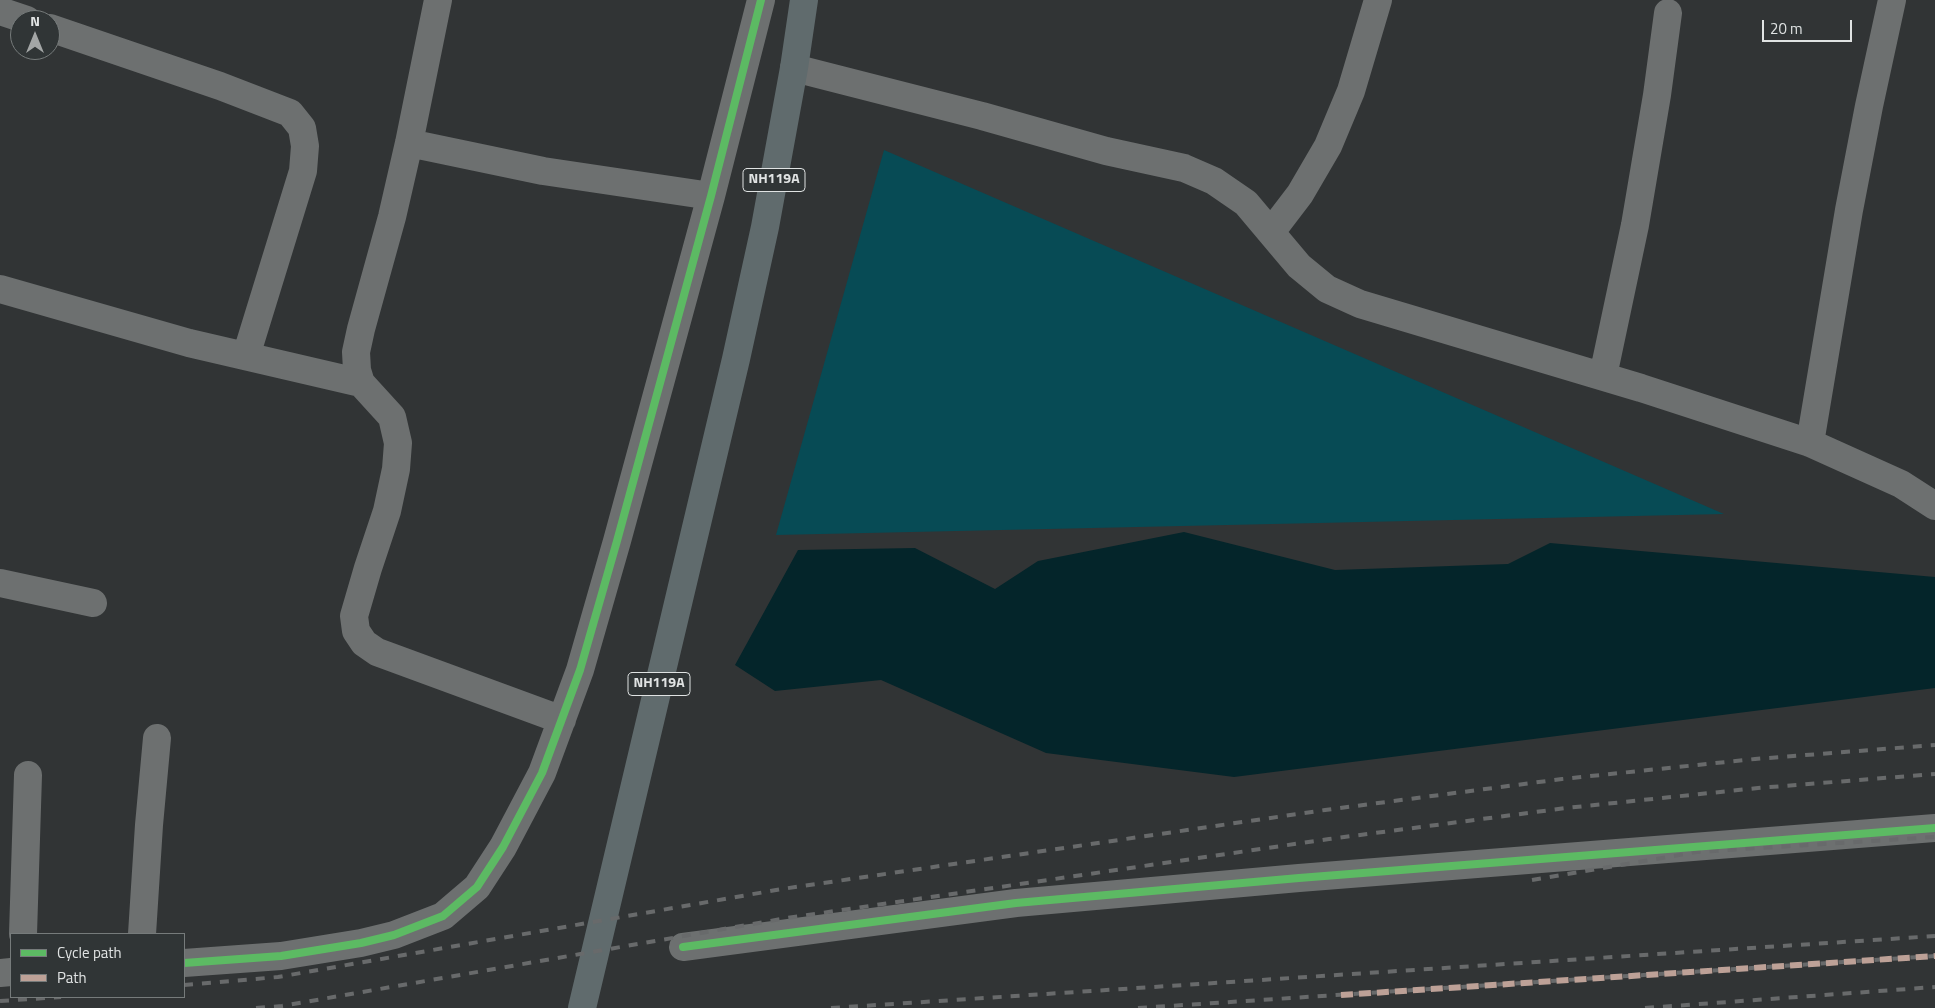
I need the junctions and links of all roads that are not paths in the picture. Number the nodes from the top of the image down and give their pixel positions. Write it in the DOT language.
graph roads {
  1 [pos="438,0"];
  2 [pos="761,0"];
  3 [pos="804,0"];
  4 [pos="1378,0"];
  5 [pos="1892,0"];
  6 [pos="1668,13"];
  7 [pos="60,31"];
  8 [pos="794,68"];
  9 [pos="409,143"];
  10 [pos="711,196"];
  11 [pos="1271,232"];
  12 [pos="0,289"];
  13 [pos="246,356"];
  14 [pos="1603,376"];
  15 [pos="361,384"];
  16 [pos="1810,443"];
  17 [pos="1935,506"];
  18 [pos="0,583"];
  19 [pos="93,603"];
  20 [pos="562,720"];
  21 [pos="157,738"];
  22 [pos="28,774"];
  23 [pos="1935,828"];
  24 [pos="23,933"];
  25 [pos="142,933"];
  26 [pos="683,947"];
  27 [pos="185,962"];
  28 [pos="582,1008"];
  1 -- 9 [label="street"];
  2 -- 10 [label="street"];
  3 -- 8 [label="highway, NH119A"];
  4 -- 11 [label="street"];
  5 -- 16 [label="street"];
  6 -- 14 [label="street"];
  7 -- 13 [label="street"];
  8 -- 11 [label="street"];
  8 -- 28 [label="highway, NH119A"];
  9 -- 10 [label="street"];
  9 -- 15 [label="street"];
  10 -- 20 [label="street"];
  11 -- 14 [label="street"];
  12 -- 13 [label="street"];
  13 -- 15 [label="street"];
  14 -- 16 [label="street"];
  15 -- 20 [label="street"];
  16 -- 17 [label="street"];
  18 -- 19 [label="street"];
  20 -- 27 [label="street"];
  21 -- 25 [label="street"];
  22 -- 24 [label="street"];
  23 -- 26 [label="street"];
}
